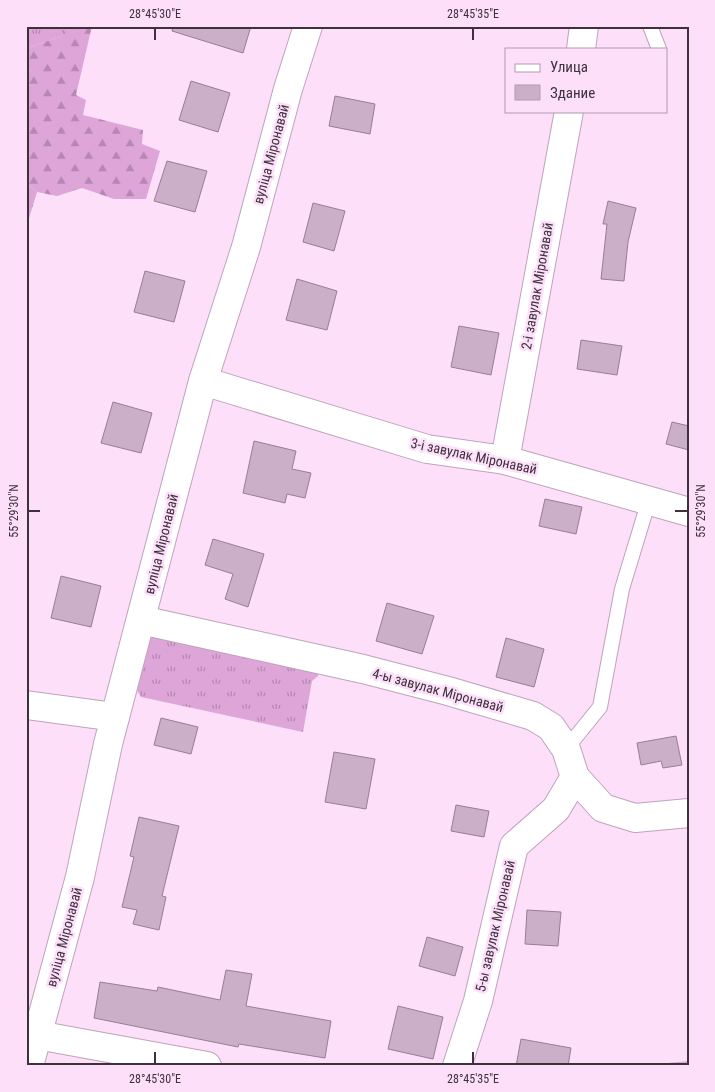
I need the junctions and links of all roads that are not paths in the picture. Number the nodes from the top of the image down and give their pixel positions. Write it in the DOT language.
graph roads {
  1 [pos="308,26"];
  2 [pos="584,26"];
  3 [pos="650,26"];
  4 [pos="581,48"];
  5 [pos="660,48"];
  6 [pos="569,112"];
  7 [pos="203,381"];
  8 [pos="505,460"];
  9 [pos="649,500"];
  10 [pos="689,512"];
  11 [pos="141,620"];
  12 [pos="26,705"];
  13 [pos="115,717"];
  14 [pos="566,749"];
  15 [pos="575,776"];
  16 [pos="689,812"];
  17 [pos="37,1035"];
  18 [pos="29,1066"];
  19 [pos="207,1066"];
  20 [pos="457,1066"];
  1 -- 7 [label="street, вуліца Міронавай"];
  2 -- 4 [label="street"];
  3 -- 5 [label="lane"];
  6 -- 8 [label="street, 2-і завулак Міронавай"];
  7 -- 8 [label="street, 3-і завулак Міронавай"];
  7 -- 11 [label="street, вуліца Міронавай"];
  8 -- 9 [label="street, 3-і завулак Міронавай"];
  9 -- 10 [label="street, 3-і завулак Міронавай"];
  9 -- 14 [label="lane"];
  11 -- 13 [label="street, вуліца Міронавай"];
  11 -- 14 [label="street, 4-ы завулак Міронавай"];
  12 -- 13 [label="street"];
  13 -- 17 [label="street, вуліца Міронавай"];
  14 -- 15 [label="street, 4-ы завулак Міронавай"];
  15 -- 16 [label="street, 4-ы завулак Міронавай"];
  15 -- 20 [label="street, 5-ы завулак Міронавай"];
  17 -- 18 [label="street, вуліца Міронавай"];
  17 -- 19 [label="street"];
}
